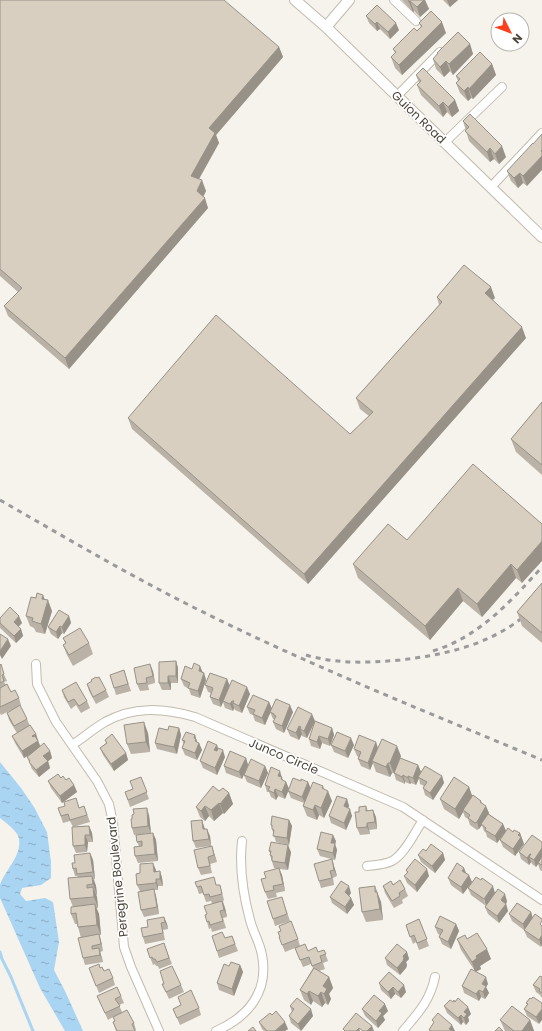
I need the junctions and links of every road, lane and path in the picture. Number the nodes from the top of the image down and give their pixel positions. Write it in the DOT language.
graph roads {
  1 [pos="295,0"];
  2 [pos="349,0"];
  3 [pos="394,0"];
  4 [pos="416,21"];
  5 [pos="326,27"];
  6 [pos="448,43"];
  7 [pos="502,87"];
  8 [pos="397,96"];
  9 [pos="542,133"];
  10 [pos="445,142"];
  11 [pos="491,187"];
  12 [pos="542,236"];
  13 [pos="36,664"];
  14 [pos="72,745"];
  15 [pos="423,820"];
  16 [pos="242,841"];
  17 [pos="367,866"];
  18 [pos="542,900"];
  19 [pos="435,977"];
  20 [pos="159,1031"];
  21 [pos="216,1031"];
  22 [pos="403,1031"];
  1 -- 5 [label="street, Guion Road"];
  2 -- 5 [label="street"];
  3 -- 4 [label="street"];
  5 -- 8 [label="street, Guion Road"];
  6 -- 8 [label="street"];
  7 -- 10 [label="street"];
  8 -- 10 [label="street, Guion Road"];
  9 -- 11 [label="street"];
  10 -- 11 [label="street, Guion Road"];
  11 -- 12 [label="street, Guion Road"];
  13 -- 14 [label="street, Peregrine Boulevard"];
  14 -- 15 [label="street, Junco Circle"];
  14 -- 20 [label="street, Peregrine Boulevard"];
  15 -- 17 [label="street"];
  15 -- 18 [label="street, Junco Circle"];
  16 -- 21 [label="street"];
  19 -- 22 [label="street"];
}
